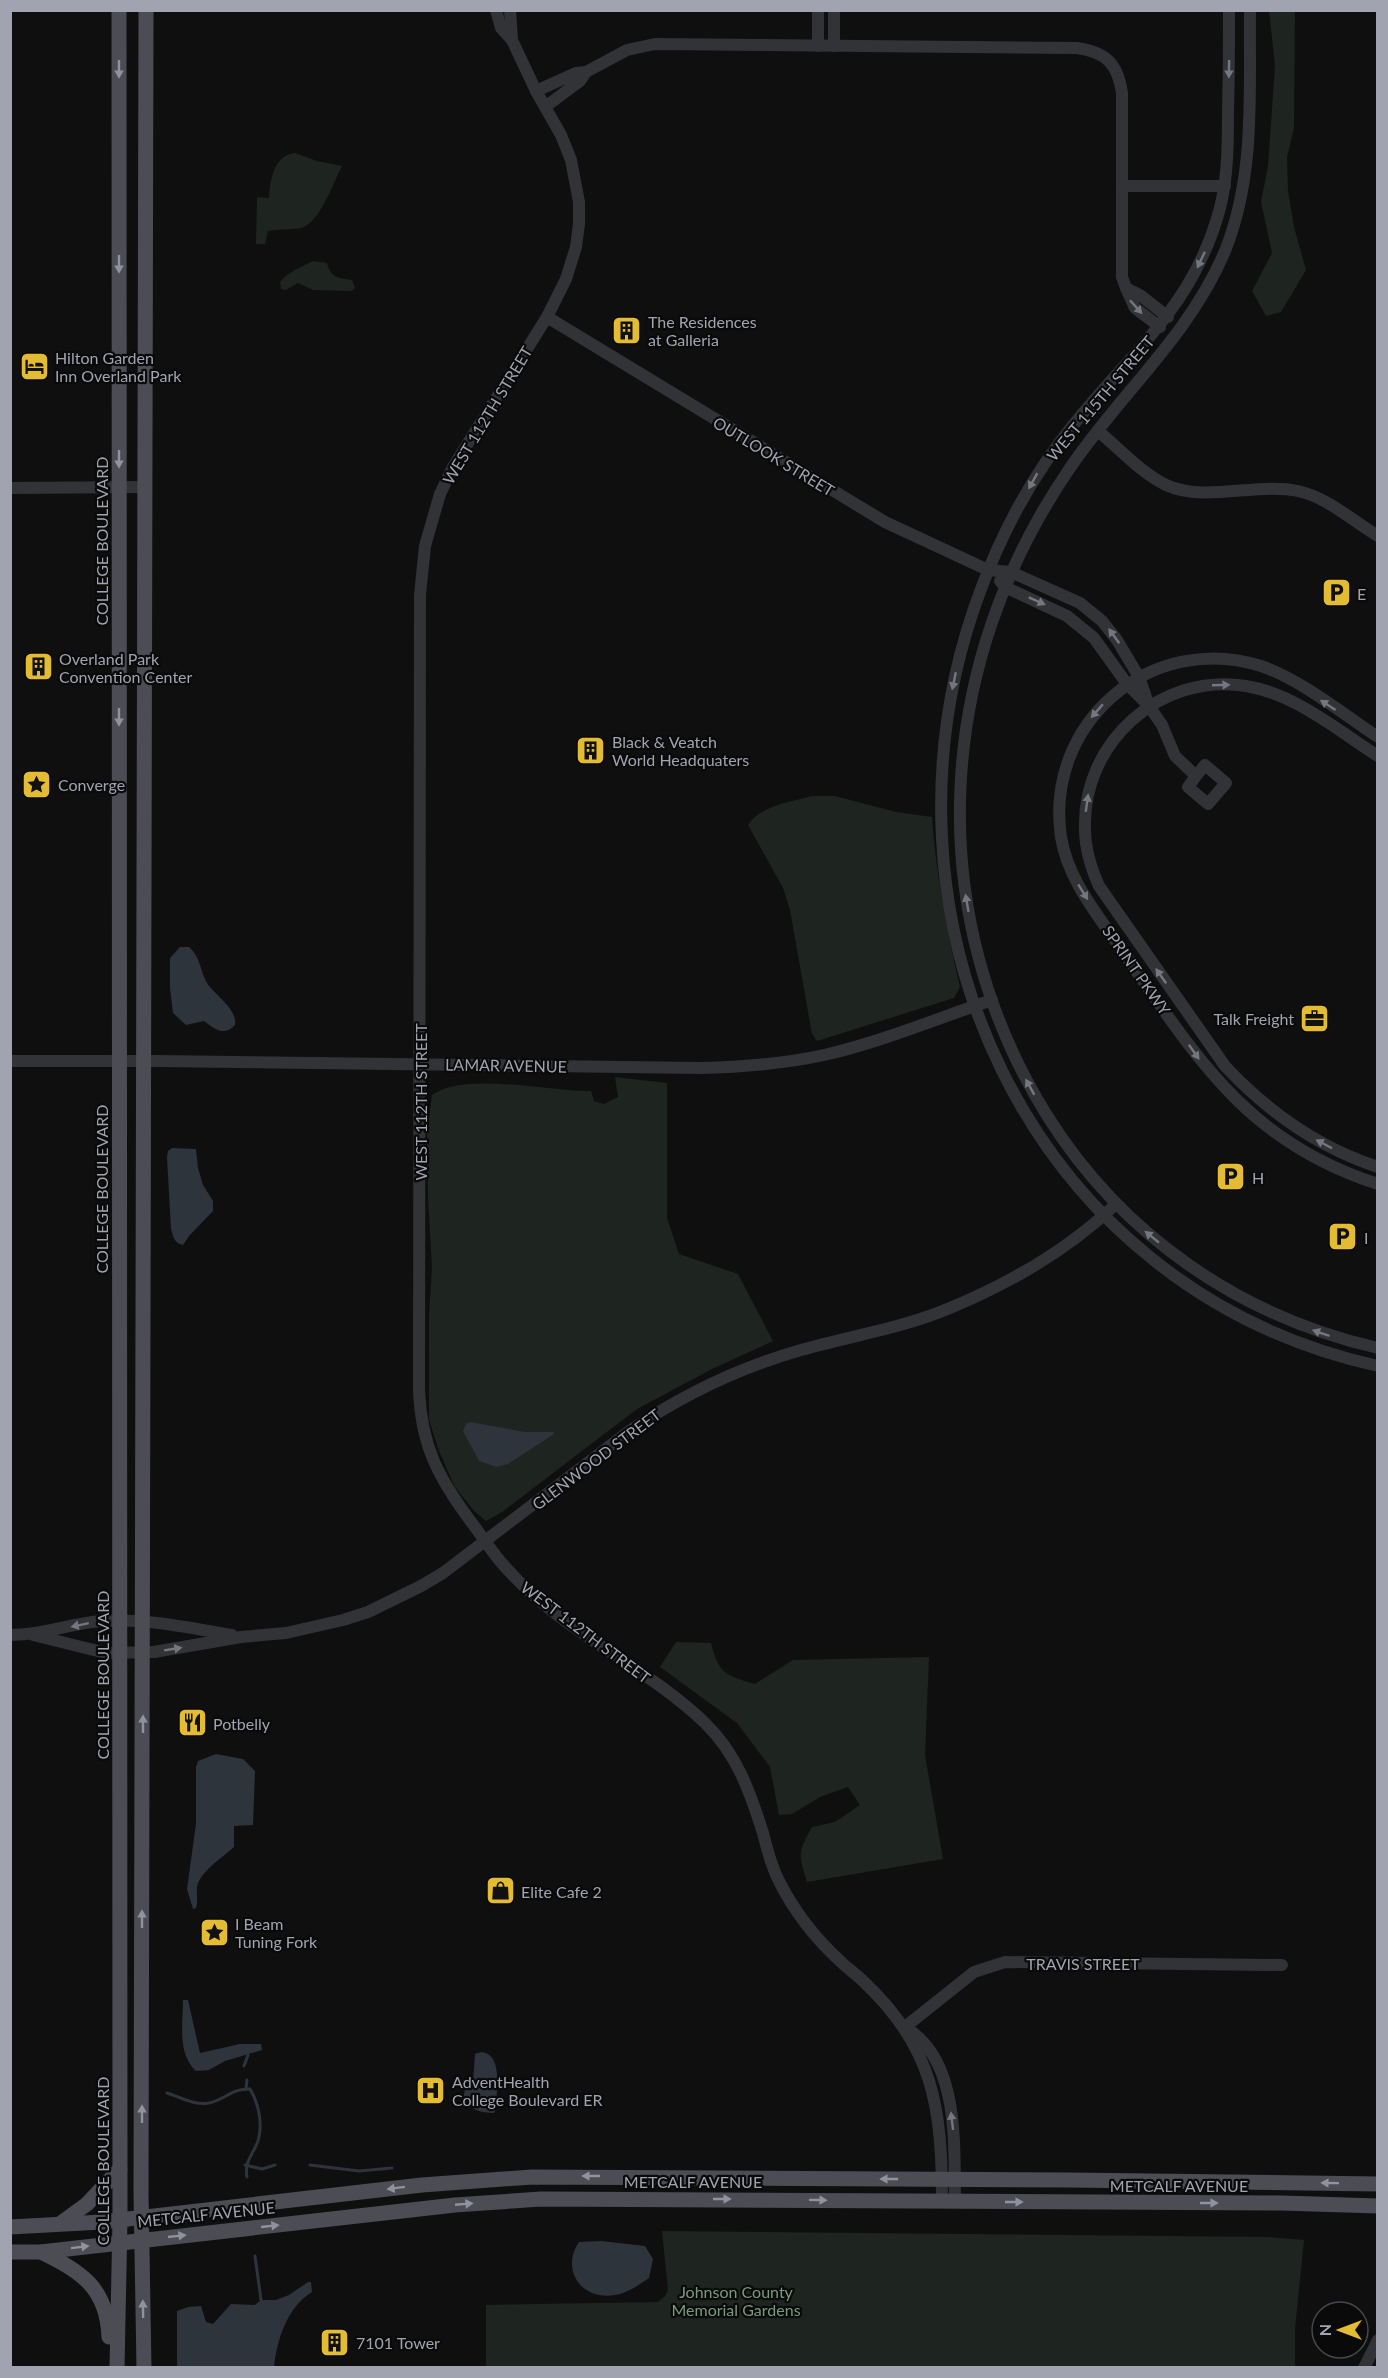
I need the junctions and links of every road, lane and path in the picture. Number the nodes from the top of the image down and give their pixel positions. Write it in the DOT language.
graph roads {
  1 [pos="119,10"];
  2 [pos="146,10"];
  3 [pos="496,10"];
  4 [pos="510,10"];
  5 [pos="818,10"];
  6 [pos="834,10"];
  7 [pos="1229,10"];
  8 [pos="1250,10"];
  9 [pos="512,40"];
  10 [pos="818,46"];
  11 [pos="834,46"];
  12 [pos="586,72"];
  13 [pos="536,91"];
  14 [pos="545,107"];
  15 [pos="1122,186"];
  16 [pos="1224,186"];
  17 [pos="547,317"];
  18 [pos="1164,322"];
  19 [pos="1098,431"];
  20 [pos="118,486"];
  21 [pos="144,487"];
  22 [pos="10,488"];
  23 [pos="1377,536"];
  24 [pos="988,570"];
  25 [pos="1011,572"];
  26 [pos="1005,587"];
  27 [pos="1139,677"];
  28 [pos="1127,684"];
  29 [pos="1149,706"];
  30 [pos="1377,736"];
  31 [pos="1377,756"];
  32 [pos="1196,776"];
  33 [pos="992,1000"];
  34 [pos="975,1006"];
  35 [pos="118,1060"];
  36 [pos="10,1061"];
  37 [pos="144,1061"];
  38 [pos="420,1064"];
  39 [pos="1377,1167"];
  40 [pos="1377,1184"];
  41 [pos="1116,1204"];
  42 [pos="1103,1216"];
  43 [pos="1377,1348"];
  44 [pos="1377,1366"];
  45 [pos="486,1541"];
  46 [pos="120,1621"];
  47 [pos="144,1622"];
  48 [pos="10,1635"];
  49 [pos="33,1635"];
  50 [pos="242,1637"];
  51 [pos="143,1651"];
  52 [pos="120,1652"];
  53 [pos="1282,1965"];
  54 [pos="905,2027"];
  55 [pos="120,2169"];
  56 [pos="948,2179"];
  57 [pos="1377,2184"];
  58 [pos="949,2201"];
  59 [pos="1377,2206"];
  60 [pos="142,2218"];
  61 [pos="120,2220"];
  62 [pos="60,2223"];
  63 [pos="10,2227"];
  64 [pos="142,2240"];
  65 [pos="120,2242"];
  66 [pos="10,2252"];
  67 [pos="41,2252"];
  68 [pos="1377,2340"];
  69 [pos="117,2346"];
  70 [pos="117,2367"];
  71 [pos="144,2367"];
  72 [pos="1364,2367"];
  1 -- 20 [label="main road, COLLEGE BOULEVARD, one-way"];
  2 -- 21 [label="main road"];
  3 -- 9 [label="street, WEST 112TH STREET"];
  4 -- 9 [label="street, WEST 112TH STREET"];
  5 -- 10 [label="street"];
  6 -- 11 [label="street"];
  7 -- 16 [label="street, WEST 115TH STREET, one-way"];
  8 -- 19 [label="street, WEST 115TH STREET"];
  9 -- 13 [label="street, WEST 112TH STREET"];
  10 -- 11 [label="street"];
  10 -- 12 [label="street"];
  11 -- 15 [label="street"];
  12 -- 13 [label="street"];
  12 -- 14 [label="street"];
  13 -- 14 [label="street, WEST 112TH STREET"];
  14 -- 17 [label="street, WEST 112TH STREET"];
  15 -- 16 [label="street"];
  15 -- 18 [label="street"];
  16 -- 18 [label="street, WEST 115TH STREET, one-way"];
  17 -- 24 [label="street, OUTLOOK STREET"];
  17 -- 38 [label="street, WEST 112TH STREET"];
  18 -- 24 [label="street, WEST 115TH STREET, one-way"];
  19 -- 23 [label="street"];
  19 -- 25 [label="street, WEST 115TH STREET"];
  20 -- 21 [label="street"];
  20 -- 22 [label="street"];
  20 -- 35 [label="main road, COLLEGE BOULEVARD, one-way"];
  21 -- 37 [label="main road"];
  24 -- 25 [label="street, OUTLOOK STREET"];
  24 -- 26 [label="street"];
  24 -- 34 [label="street, WEST 115TH STREET, one-way"];
  25 -- 26 [label="street, WEST 115TH STREET"];
  27 -- 25 [label="street, one-way"];
  26 -- 28 [label="street, one-way"];
  33 -- 26 [label="street, WEST 115TH STREET, one-way"];
  27 -- 28 [label="street, SPRINT PKWY"];
  27 -- 29 [label="street"];
  30 -- 27 [label="street, SPRINT PKWY, one-way"];
  28 -- 29 [label="street"];
  28 -- 40 [label="street, SPRINT PKWY, one-way"];
  29 -- 31 [label="street, SPRINT PKWY, one-way"];
  29 -- 32 [label="street"];
  39 -- 29 [label="street, SPRINT PKWY, one-way"];
  33 -- 34 [label="street, LAMAR AVENUE"];
  41 -- 33 [label="street, WEST 115TH STREET, one-way"];
  34 -- 38 [label="street, LAMAR AVENUE"];
  34 -- 42 [label="street, WEST 115TH STREET"];
  35 -- 36 [label="street, LAMAR AVENUE"];
  35 -- 37 [label="street, LAMAR AVENUE"];
  35 -- 46 [label="main road, COLLEGE BOULEVARD"];
  37 -- 38 [label="street, LAMAR AVENUE"];
  37 -- 47 [label="main road"];
  38 -- 45 [label="street, WEST 112TH STREET"];
  41 -- 42 [label="street, GLENWOOD STREET"];
  43 -- 41 [label="street, WEST 115TH STREET, one-way"];
  42 -- 44 [label="street, WEST 115TH STREET"];
  42 -- 45 [label="street, GLENWOOD STREET"];
  45 -- 50 [label="street, GLENWOOD STREET"];
  45 -- 54 [label="street, WEST 112TH STREET"];
  46 -- 47 [label="street, GLENWOOD STREET"];
  46 -- 49 [label="street, GLENWOOD STREET, one-way"];
  46 -- 52 [label="main road, COLLEGE BOULEVARD"];
  47 -- 50 [label="street, GLENWOOD STREET"];
  47 -- 51 [label="main road"];
  48 -- 49 [label="street, GLENWOOD STREET"];
  49 -- 52 [label="street, GLENWOOD STREET"];
  51 -- 50 [label="street, GLENWOOD STREET, one-way"];
  51 -- 52 [label="street, GLENWOOD STREET"];
  60 -- 51 [label="main road, one-way"];
  52 -- 55 [label="main road, COLLEGE BOULEVARD"];
  53 -- 54 [label="street, TRAVIS STREET"];
  54 -- 56 [label="street, WEST 112TH STREET"];
  55 -- 61 [label="main road, COLLEGE BOULEVARD"];
  55 -- 62 [label="main road"];
  57 -- 56 [label="main road, METCALF AVENUE, one-way"];
  56 -- 58 [label="street, WEST 112TH STREET"];
  56 -- 60 [label="main road, METCALF AVENUE, one-way"];
  58 -- 59 [label="main road, METCALF AVENUE, one-way"];
  64 -- 58 [label="main road, METCALF AVENUE, one-way"];
  60 -- 61 [label="main road, METCALF AVENUE"];
  60 -- 64 [label="main road"];
  61 -- 62 [label="main road, METCALF AVENUE"];
  61 -- 65 [label="main road, COLLEGE BOULEVARD"];
  62 -- 63 [label="main road, METCALF AVENUE"];
  64 -- 65 [label="main road, METCALF AVENUE"];
  71 -- 64 [label="main road, one-way"];
  67 -- 65 [label="main road, METCALF AVENUE, one-way"];
  65 -- 69 [label="main road, COLLEGE BOULEVARD"];
  66 -- 67 [label="main road, METCALF AVENUE"];
  67 -- 69 [label="main road"];
  68 -- 72 [label="street"];
  69 -- 70 [label="main road, COLLEGE BOULEVARD"];
}
